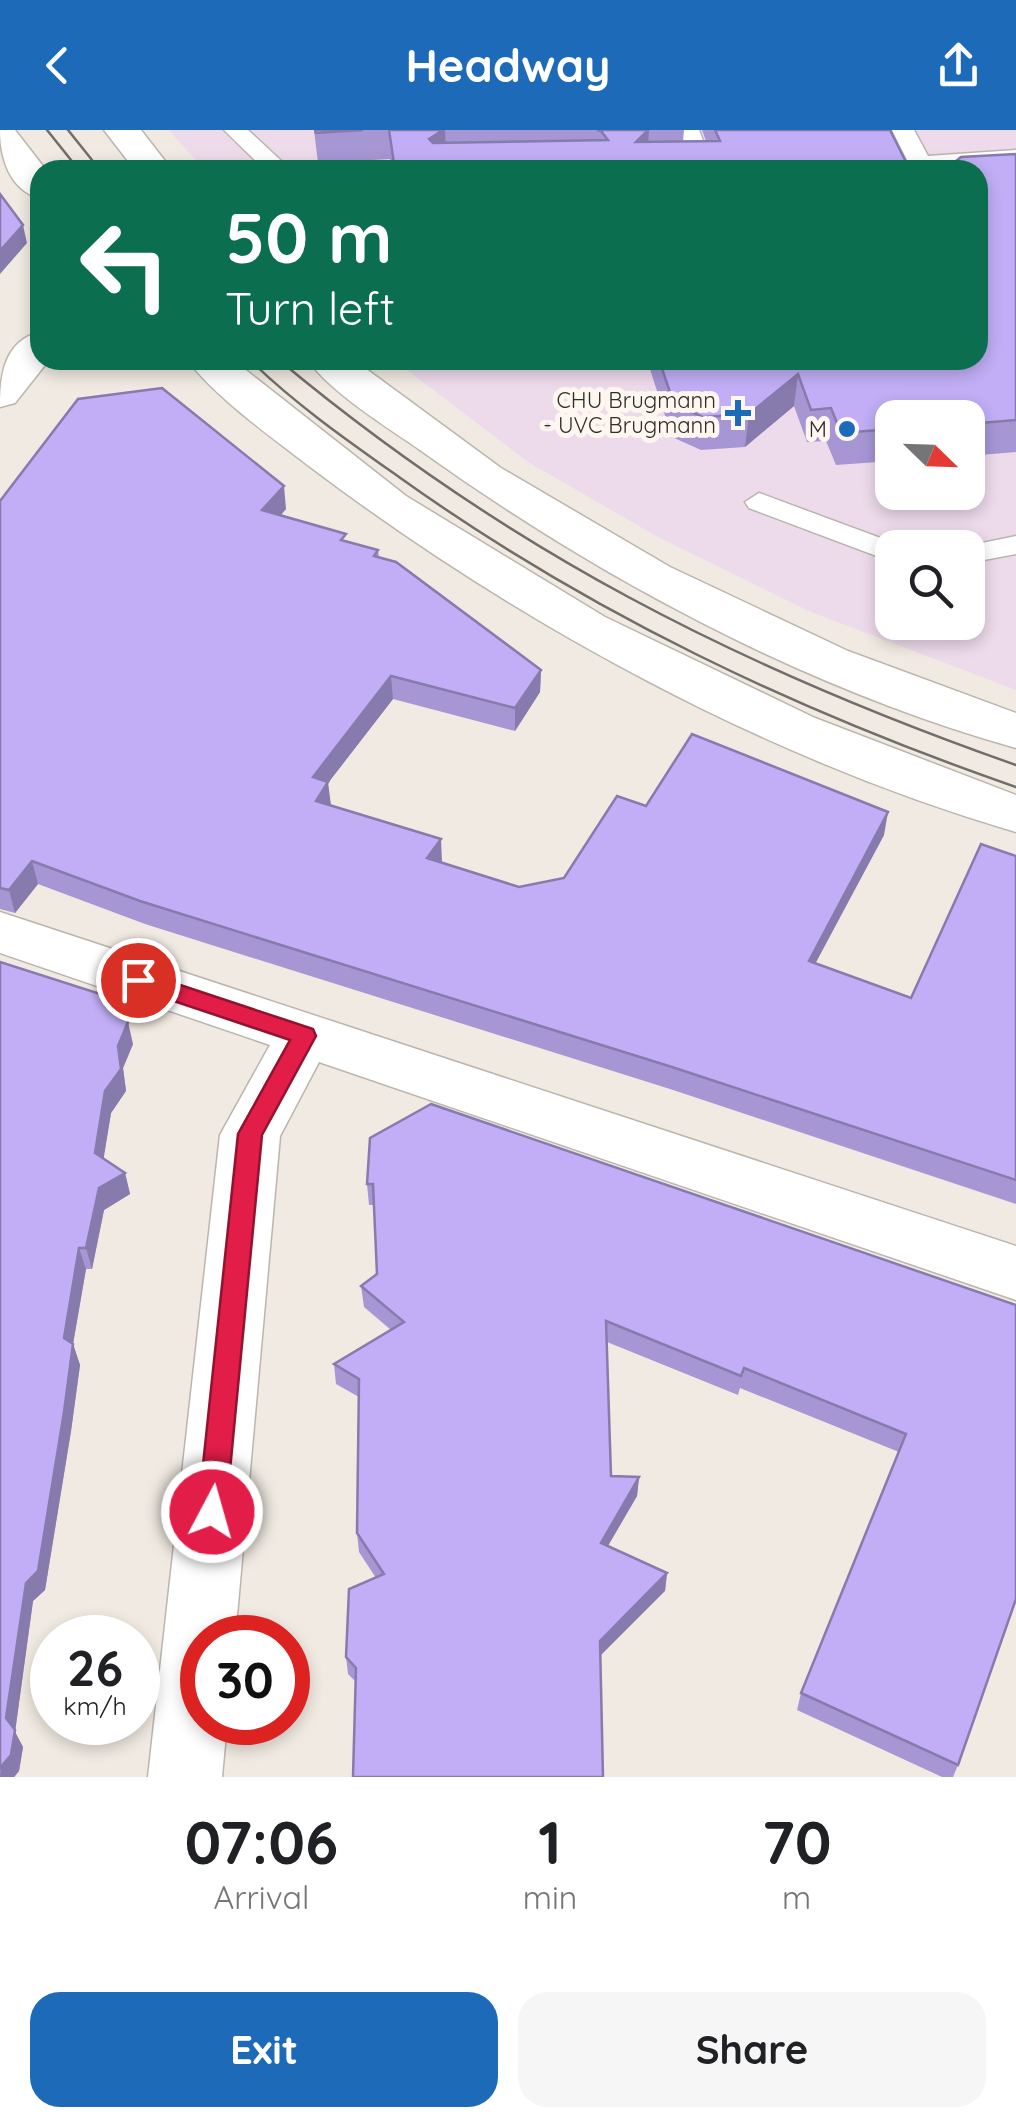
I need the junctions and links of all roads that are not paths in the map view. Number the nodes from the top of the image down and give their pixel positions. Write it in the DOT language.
graph roads {
  1 [pos="122,130"];
  2 [pos="234,130"];
  3 [pos="688,130"];
  4 [pos="904,130"];
  5 [pos="0,135"];
  6 [pos="1016,157"];
  7 [pos="146,160"];
  8 [pos="268,160"];
  9 [pos="694,160"];
  10 [pos="920,160"];
  11 [pos="988,160"];
  12 [pos="30,174"];
  13 [pos="30,356"];
  14 [pos="219,370"];
  15 [pos="341,370"];
  16 [pos="0,394"];
  17 [pos="758,502"];
  18 [pos="875,546"];
  19 [pos="1016,546"];
  20 [pos="985,551"];
  21 [pos="1016,730"];
  22 [pos="1016,814"];
  23 [pos="0,932"];
  24 [pos="304,1036"];
  25 [pos="1016,1273"];
  26 [pos="185,1777"];
  1 -- 7 [label="street"];
  2 -- 8 [label="lane"];
  3 -- 9 [label="lane"];
  4 -- 10 [label="lane"];
  5 -- 12 [label="street"];
  6 -- 11 [label="lane"];
  13 -- 16 [label="street"];
  14 -- 22 [label="street"];
  15 -- 21 [label="street"];
  17 -- 18 [label="lane"];
  19 -- 20 [label="lane"];
  23 -- 24 [label="street"];
  24 -- 25 [label="street"];
  24 -- 26 [label="street"];
}
